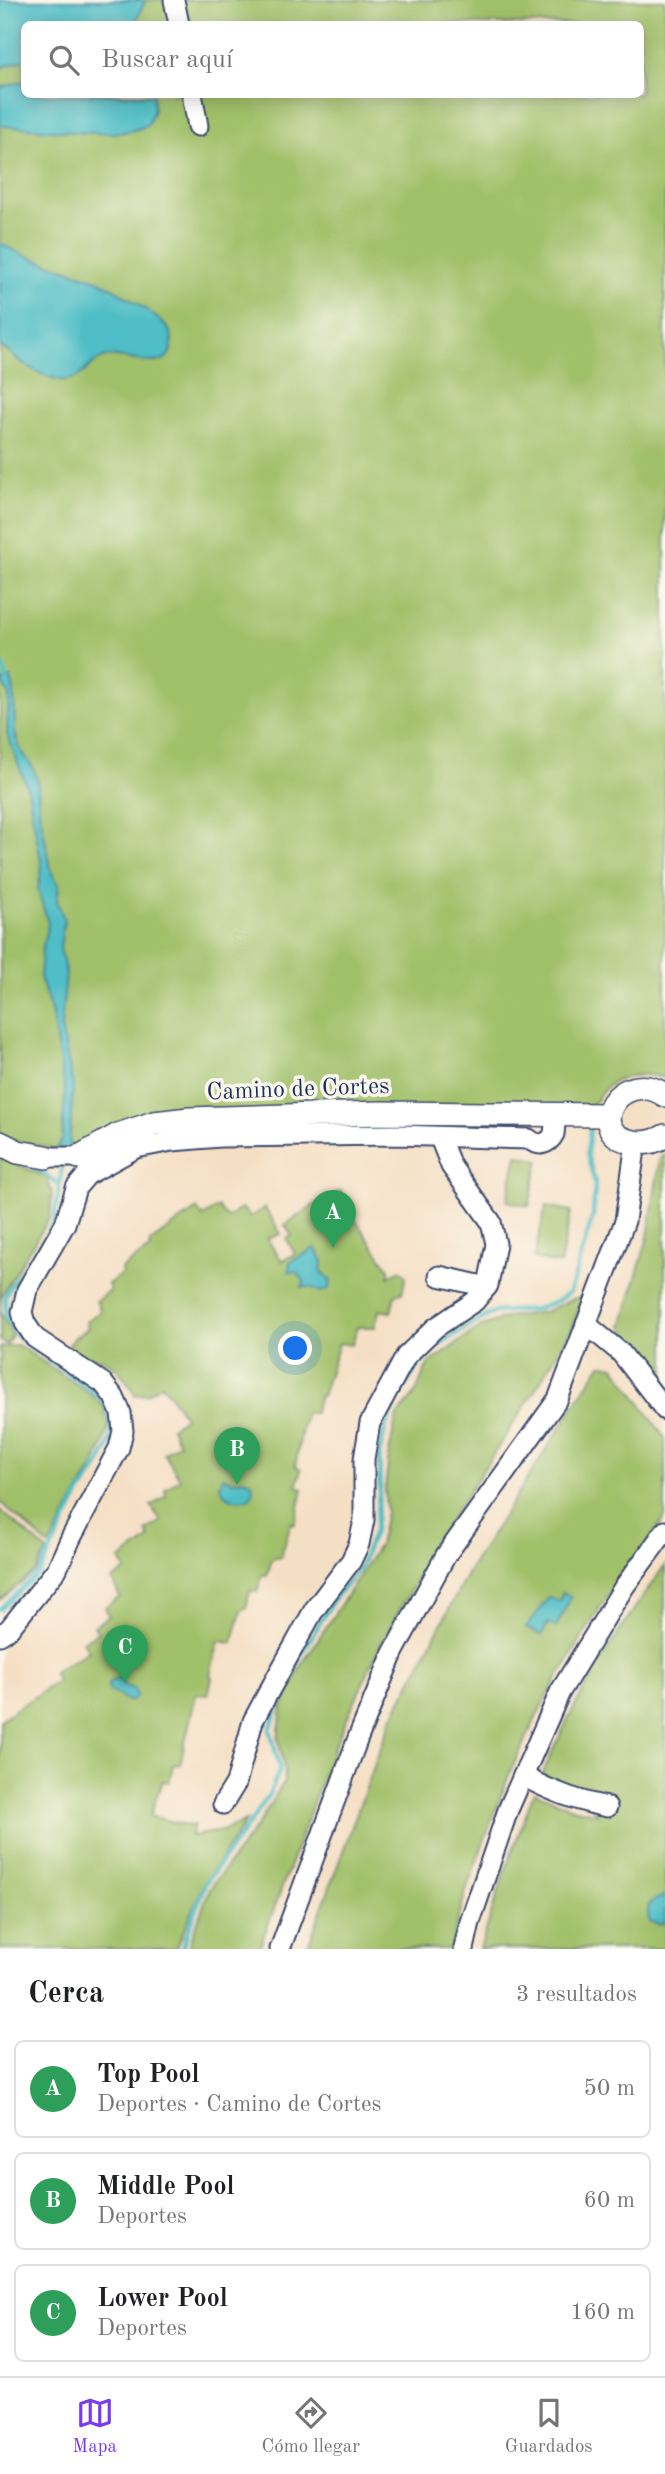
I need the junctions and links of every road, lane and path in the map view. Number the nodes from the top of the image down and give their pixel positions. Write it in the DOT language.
graph roads {
  1 [pos="174,0"];
  2 [pos="178,21"];
  3 [pos="193,98"];
  4 [pos="198,126"];
  5 [pos="665,1095"];
  6 [pos="608,1115"];
  7 [pos="556,1121"];
  8 [pos="665,1136"];
  9 [pos="440,1138"];
  10 [pos="636,1142"];
  11 [pos="0,1143"];
  12 [pos="46,1157"];
  13 [pos="79,1157"];
  14 [pos="439,1276"];
  15 [pos="486,1287"];
  16 [pos="586,1324"];
  17 [pos="665,1410"];
  18 [pos="665,1531"];
  19 [pos="0,1635"];
  20 [pos="523,1776"];
  21 [pos="223,1804"];
  22 [pos="607,1807"];
  23 [pos="281,1949"];
  24 [pos="464,1949"];
  1 -- 2 [label="street"];
  3 -- 4 [label="street"];
  5 -- 6 [label="street"];
  6 -- 7 [label="street, Camino de Cortes"];
  6 -- 10 [label="street"];
  7 -- 9 [label="street"];
  7 -- 13 [label="street, Camino de Cortes"];
  8 -- 10 [label="street"];
  9 -- 15 [label="street"];
  9 -- 19 [label="street"];
  10 -- 16 [label="street"];
  11 -- 12 [label="street, Camino de Cortes"];
  12 -- 13 [label="street, Camino de Cortes"];
  14 -- 15 [label="street"];
  15 -- 21 [label="street"];
  16 -- 17 [label="street"];
  16 -- 23 [label="street"];
  18 -- 20 [label="street"];
  20 -- 22 [label="street"];
  20 -- 24 [label="street"];
}
